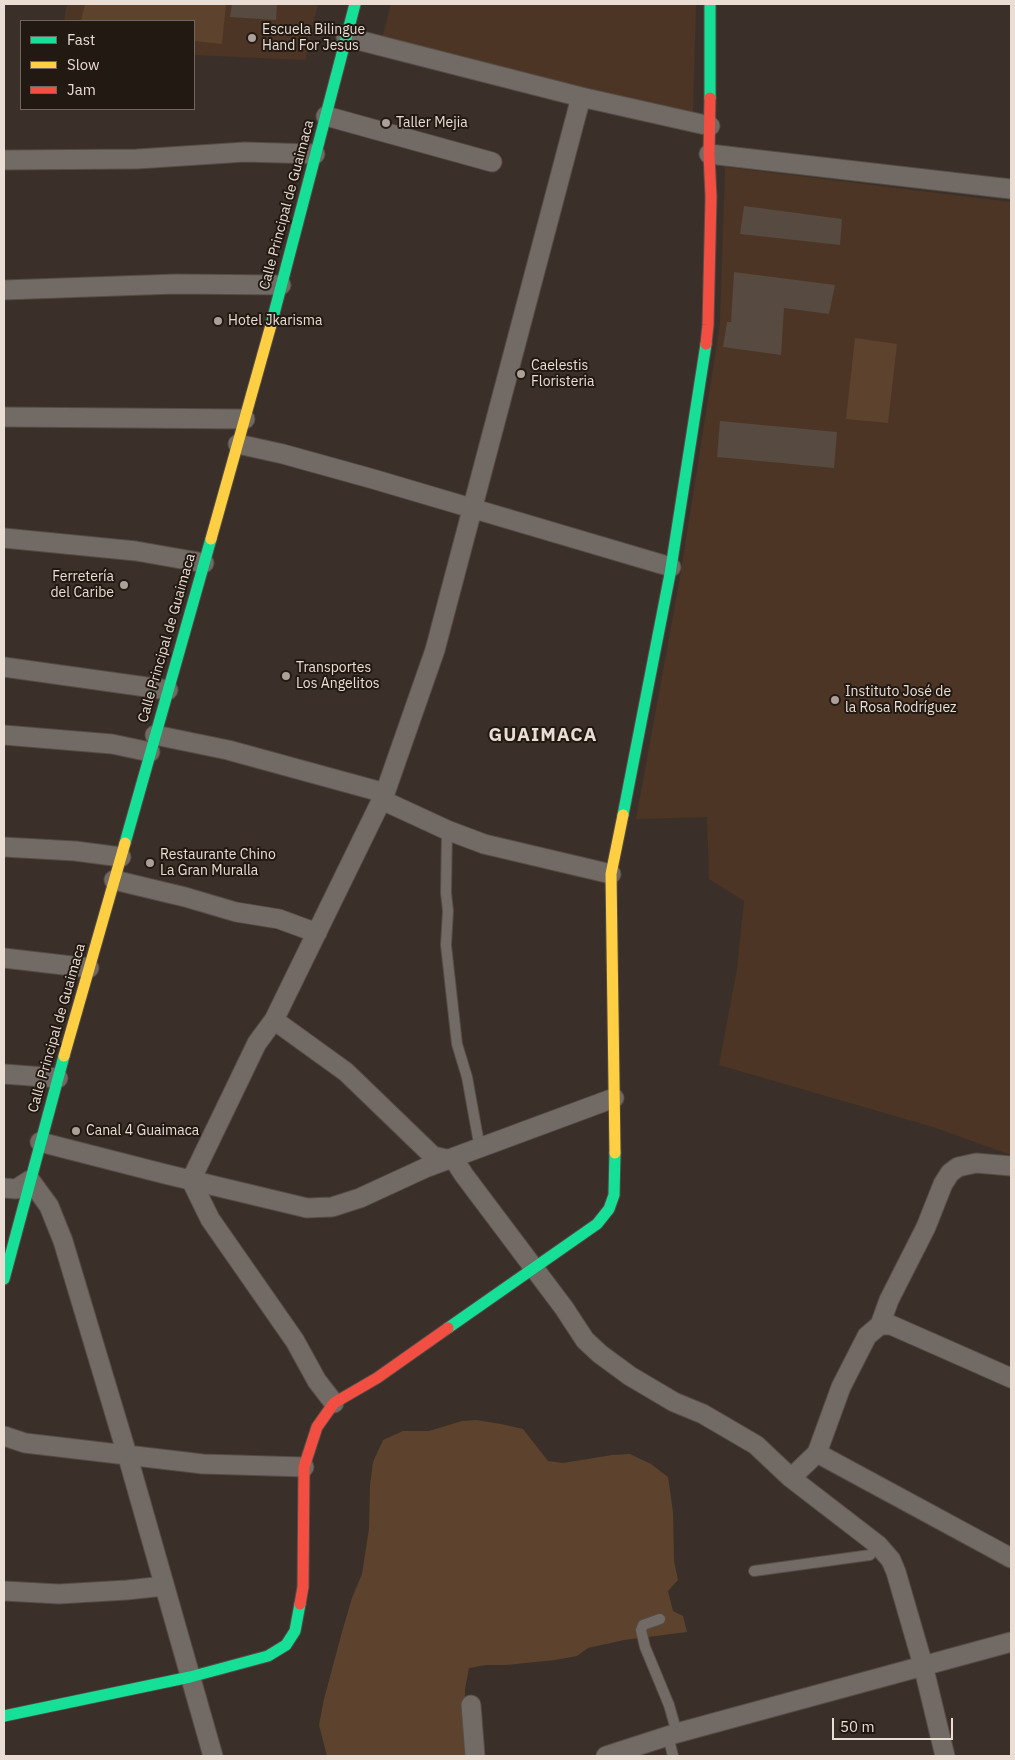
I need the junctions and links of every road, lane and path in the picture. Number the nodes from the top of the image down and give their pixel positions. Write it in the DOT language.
graph roads {
  1 [pos="355,4"];
  2 [pos="710,4"];
  3 [pos="346,37"];
  4 [pos="581,97"];
  5 [pos="326,116"];
  6 [pos="710,126"];
  7 [pos="315,154"];
  8 [pos="709,154"];
  9 [pos="4,160"];
  10 [pos="492,162"];
  11 [pos="1011,189"];
  12 [pos="281,285"];
  13 [pos="4,290"];
  14 [pos="4,417"];
  15 [pos="245,419"];
  16 [pos="238,444"];
  17 [pos="472,509"];
  18 [pos="4,538"];
  19 [pos="204,563"];
  20 [pos="671,567"];
  21 [pos="4,667"];
  22 [pos="168,690"];
  23 [pos="4,735"];
  24 [pos="153,743"];
  25 [pos="383,796"];
  26 [pos="447,830"];
  27 [pos="4,848"];
  28 [pos="121,857"];
  29 [pos="611,874"];
  30 [pos="114,880"];
  31 [pos="317,933"];
  32 [pos="4,958"];
  33 [pos="89,968"];
  34 [pos="274,1020"];
  35 [pos="4,1074"];
  36 [pos="58,1078"];
  37 [pos="614,1098"];
  38 [pos="40,1142"];
  39 [pos="480,1149"];
  40 [pos="450,1160"];
  41 [pos="1011,1166"];
  42 [pos="30,1180"];
  43 [pos="191,1180"];
  44 [pos="4,1188"];
  45 [pos="534,1268"];
  46 [pos="4,1279"];
  47 [pos="880,1325"];
  48 [pos="1011,1378"];
  49 [pos="334,1403"];
  50 [pos="4,1436"];
  51 [pos="817,1453"];
  52 [pos="127,1454"];
  53 [pos="304,1466"];
  54 [pos="791,1478"];
  55 [pos="878,1546"];
  56 [pos="1011,1558"];
  57 [pos="754,1571"];
  58 [pos="164,1586"];
  59 [pos="4,1590"];
  60 [pos="660,1619"];
  61 [pos="1011,1642"];
  62 [pos="922,1666"];
  63 [pos="190,1677"];
  64 [pos="471,1706"];
  65 [pos="4,1716"];
  66 [pos="672,1735"];
  67 [pos="213,1756"];
  68 [pos="475,1756"];
  69 [pos="606,1756"];
  70 [pos="673,1756"];
  71 [pos="945,1756"];
  1 -- 3 [label="street, Calle Principal de Guaimaca"];
  2 -- 6 [label="street"];
  3 -- 4 [label="street"];
  3 -- 5 [label="street, Calle Principal de Guaimaca"];
  4 -- 6 [label="street"];
  4 -- 17 [label="street"];
  5 -- 7 [label="street, Calle Principal de Guaimaca"];
  5 -- 10 [label="street"];
  6 -- 8 [label="street"];
  7 -- 9 [label="street"];
  7 -- 12 [label="street, Calle Principal de Guaimaca"];
  8 -- 11 [label="street"];
  8 -- 20 [label="street"];
  12 -- 13 [label="street"];
  12 -- 15 [label="street, Calle Principal de Guaimaca"];
  14 -- 15 [label="street"];
  15 -- 16 [label="street, Calle Principal de Guaimaca"];
  16 -- 17 [label="street"];
  16 -- 19 [label="street, Calle Principal de Guaimaca"];
  17 -- 20 [label="street"];
  17 -- 25 [label="street"];
  18 -- 19 [label="street"];
  19 -- 22 [label="street, Calle Principal de Guaimaca"];
  20 -- 29 [label="street"];
  21 -- 22 [label="street"];
  22 -- 24 [label="street, Calle Principal de Guaimaca"];
  23 -- 24 [label="street"];
  24 -- 25 [label="street"];
  24 -- 28 [label="street, Calle Principal de Guaimaca"];
  25 -- 26 [label="street"];
  25 -- 31 [label="street"];
  26 -- 29 [label="street"];
  26 -- 39 [label="lane"];
  27 -- 28 [label="street"];
  28 -- 30 [label="street, Calle Principal de Guaimaca"];
  29 -- 37 [label="street"];
  30 -- 31 [label="street"];
  30 -- 33 [label="street, Calle Principal de Guaimaca"];
  31 -- 34 [label="street"];
  32 -- 33 [label="street"];
  33 -- 36 [label="street, Calle Principal de Guaimaca"];
  34 -- 40 [label="street"];
  34 -- 43 [label="street"];
  35 -- 36 [label="street"];
  36 -- 38 [label="street, Calle Principal de Guaimaca"];
  37 -- 39 [label="street"];
  37 -- 45 [label="street"];
  38 -- 42 [label="street, Calle Principal de Guaimaca"];
  38 -- 43 [label="street"];
  39 -- 40 [label="street"];
  40 -- 43 [label="street"];
  40 -- 45 [label="street"];
  41 -- 47 [label="street"];
  42 -- 44 [label="street"];
  42 -- 46 [label="street, Calle Principal de Guaimaca"];
  42 -- 52 [label="street"];
  43 -- 49 [label="street"];
  45 -- 49 [label="street"];
  45 -- 54 [label="street"];
  47 -- 48 [label="street"];
  47 -- 51 [label="street"];
  49 -- 53 [label="street"];
  50 -- 52 [label="street"];
  51 -- 54 [label="street"];
  51 -- 56 [label="street"];
  52 -- 53 [label="street"];
  52 -- 58 [label="street"];
  53 -- 63 [label="street"];
  54 -- 55 [label="street"];
  55 -- 57 [label="lane"];
  55 -- 62 [label="street"];
  58 -- 59 [label="street"];
  58 -- 63 [label="street"];
  60 -- 66 [label="lane"];
  61 -- 62 [label="street"];
  62 -- 66 [label="street"];
  62 -- 71 [label="street"];
  63 -- 65 [label="street"];
  63 -- 67 [label="street"];
  64 -- 68 [label="street"];
  66 -- 69 [label="street"];
  66 -- 70 [label="lane"];
}
